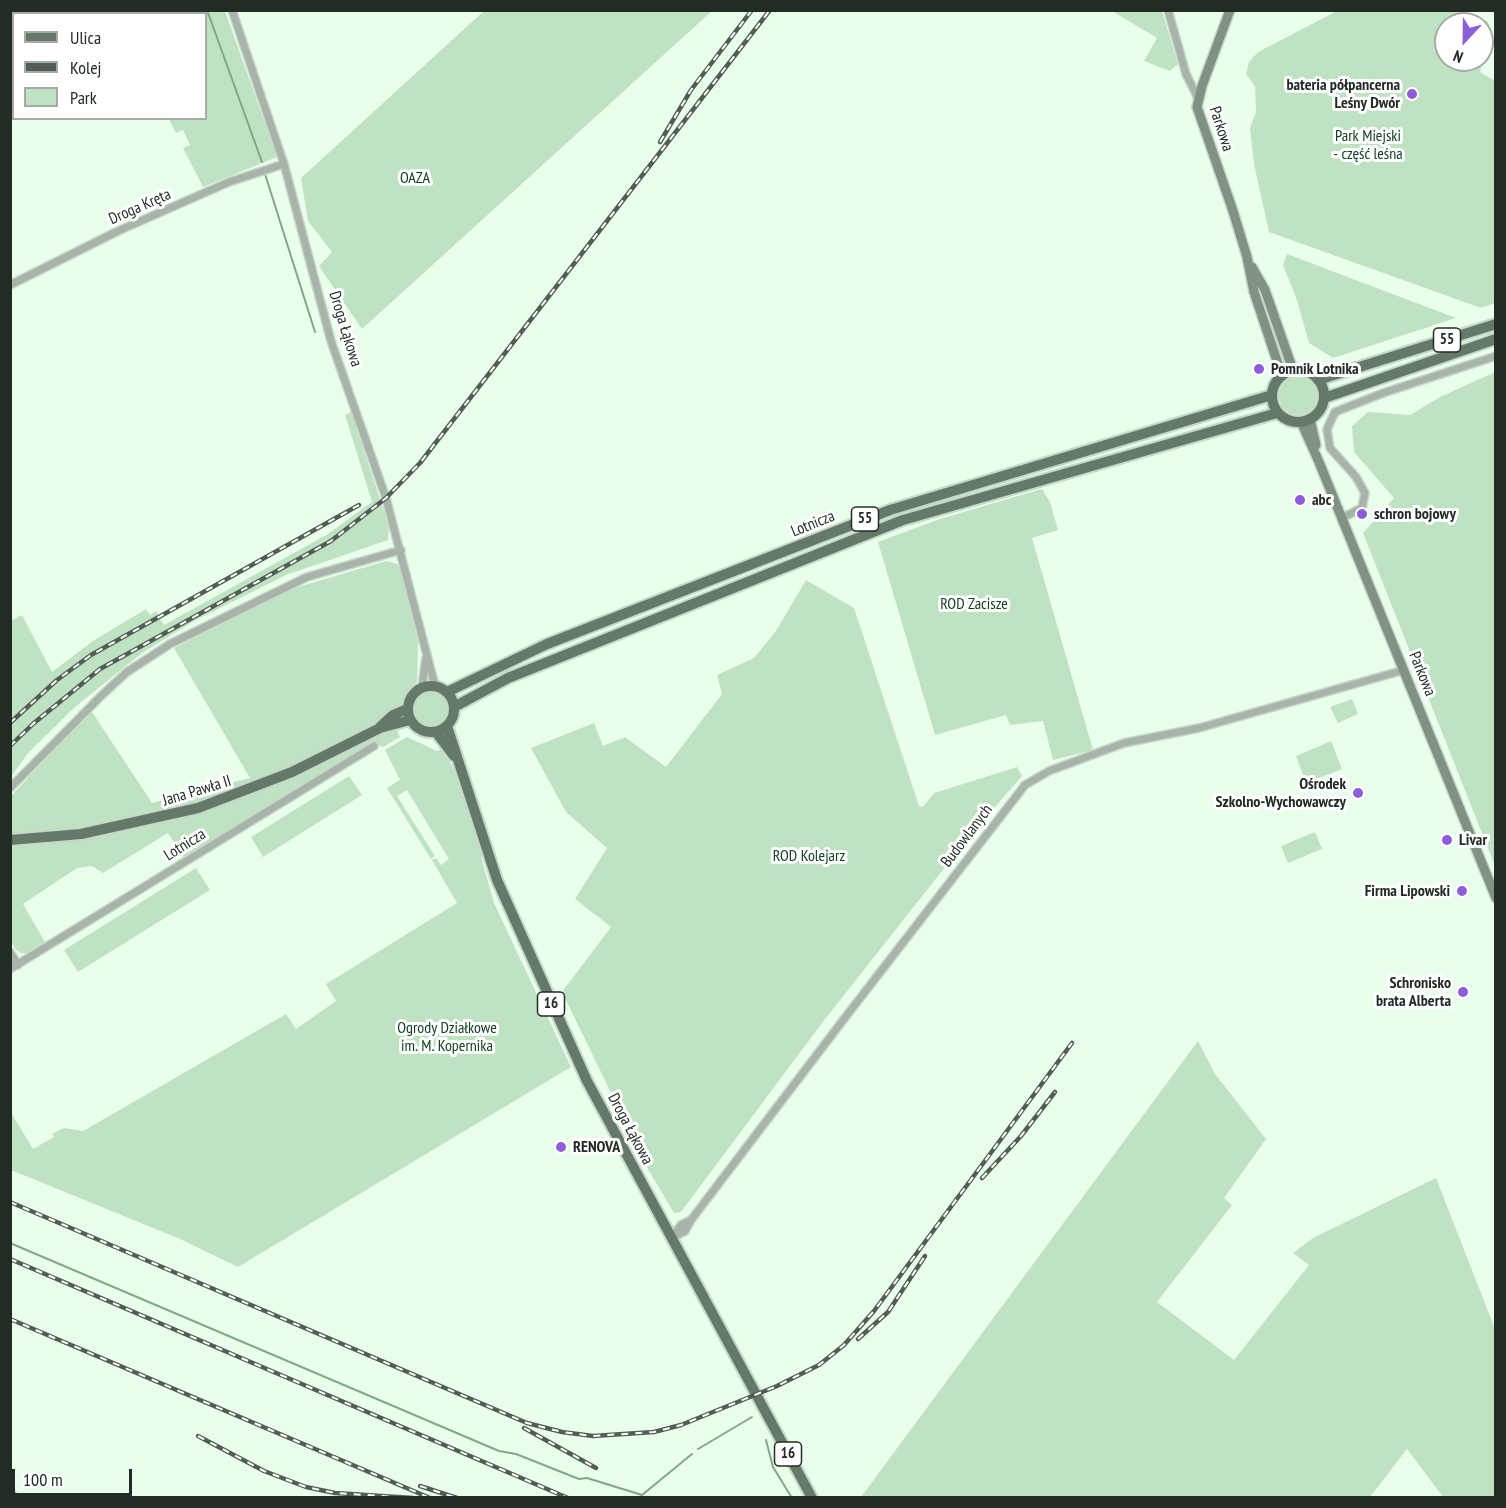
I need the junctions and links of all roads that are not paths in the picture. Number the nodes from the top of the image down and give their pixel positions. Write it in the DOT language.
graph roads {
  1 [pos="232,10"];
  2 [pos="1168,10"];
  3 [pos="1230,10"];
  4 [pos="1198,98"];
  5 [pos="284,164"];
  6 [pos="1247,257"];
  7 [pos="10,285"];
  8 [pos="1496,324"];
  9 [pos="1496,339"];
  10 [pos="1496,356"];
  11 [pos="1293,370"];
  12 [pos="1282,376"];
  13 [pos="1318,380"];
  14 [pos="1272,394"];
  15 [pos="1324,398"];
  16 [pos="1277,413"];
  17 [pos="1305,421"];
  18 [pos="1342,518"];
  19 [pos="401,550"];
  20 [pos="426,658"];
  21 [pos="1404,670"];
  22 [pos="435,686"];
  23 [pos="422,687"];
  24 [pos="447,692"];
  25 [pos="454,707"];
  26 [pos="407,709"];
  27 [pos="410,720"];
  28 [pos="447,726"];
  29 [pos="380,728"];
  30 [pos="435,732"];
  31 [pos="374,746"];
  32 [pos="456,758"];
  33 [pos="10,788"];
  34 [pos="10,840"];
  35 [pos="1496,898"];
  36 [pos="10,952"];
  37 [pos="18,965"];
  38 [pos="10,969"];
  39 [pos="672,1238"];
  40 [pos="10,1493"];
  41 [pos="14,1497"];
  42 [pos="812,1497"];
  1 -- 5 [label="street, Droga Łąkowa"];
  2 -- 4 [label="street, Parkowa"];
  3 -- 4 [label="street"];
  4 -- 6 [label="street, Parkowa"];
  5 -- 7 [label="street, Droga Kręta"];
  5 -- 19 [label="street, Droga Łąkowa"];
  6 -- 11 [label="street, Parkowa"];
  6 -- 12 [label="street, Parkowa"];
  8 -- 13 [label="main road, 55"];
  9 -- 15 [label="main road, 55"];
  10 -- 18 [label="street"];
  11 -- 12 [label="main road"];
  11 -- 13 [label="main road"];
  12 -- 14 [label="main road"];
  13 -- 15 [label="main road"];
  14 -- 16 [label="main road"];
  14 -- 24 [label="main road, Lotnicza / 55"];
  15 -- 17 [label="main road"];
  16 -- 17 [label="main road"];
  16 -- 25 [label="main road, Lotnicza / 55"];
  17 -- 18 [label="street, Parkowa"];
  18 -- 21 [label="street, Parkowa"];
  19 -- 20 [label="street, Droga Łąkowa"];
  19 -- 33 [label="street"];
  20 -- 22 [label="street, Droga Łąkowa"];
  20 -- 23 [label="street, Droga Łąkowa"];
  21 -- 35 [label="street, Parkowa"];
  21 -- 39 [label="street, Budowlanych"];
  22 -- 23 [label="main road"];
  22 -- 24 [label="main road"];
  23 -- 26 [label="main road"];
  24 -- 25 [label="main road"];
  25 -- 28 [label="main road"];
  26 -- 27 [label="main road"];
  26 -- 29 [label="main road, Jana Pawła II"];
  27 -- 29 [label="main road, Jana Pawła II"];
  27 -- 30 [label="main road, 16"];
  28 -- 30 [label="main road"];
  28 -- 32 [label="main road, Droga Łąkowa / 16"];
  29 -- 34 [label="main road, Jana Pawła II"];
  30 -- 32 [label="main road, Droga Łąkowa / 16"];
  31 -- 37 [label="street, Lotnicza"];
  32 -- 39 [label="main road, Droga Łąkowa / 16"];
  36 -- 37 [label="street"];
  37 -- 38 [label="street, Lotnicza"];
  39 -- 42 [label="main road, Droga Łąkowa / 16"];
  40 -- 41 [label="street"];
}
